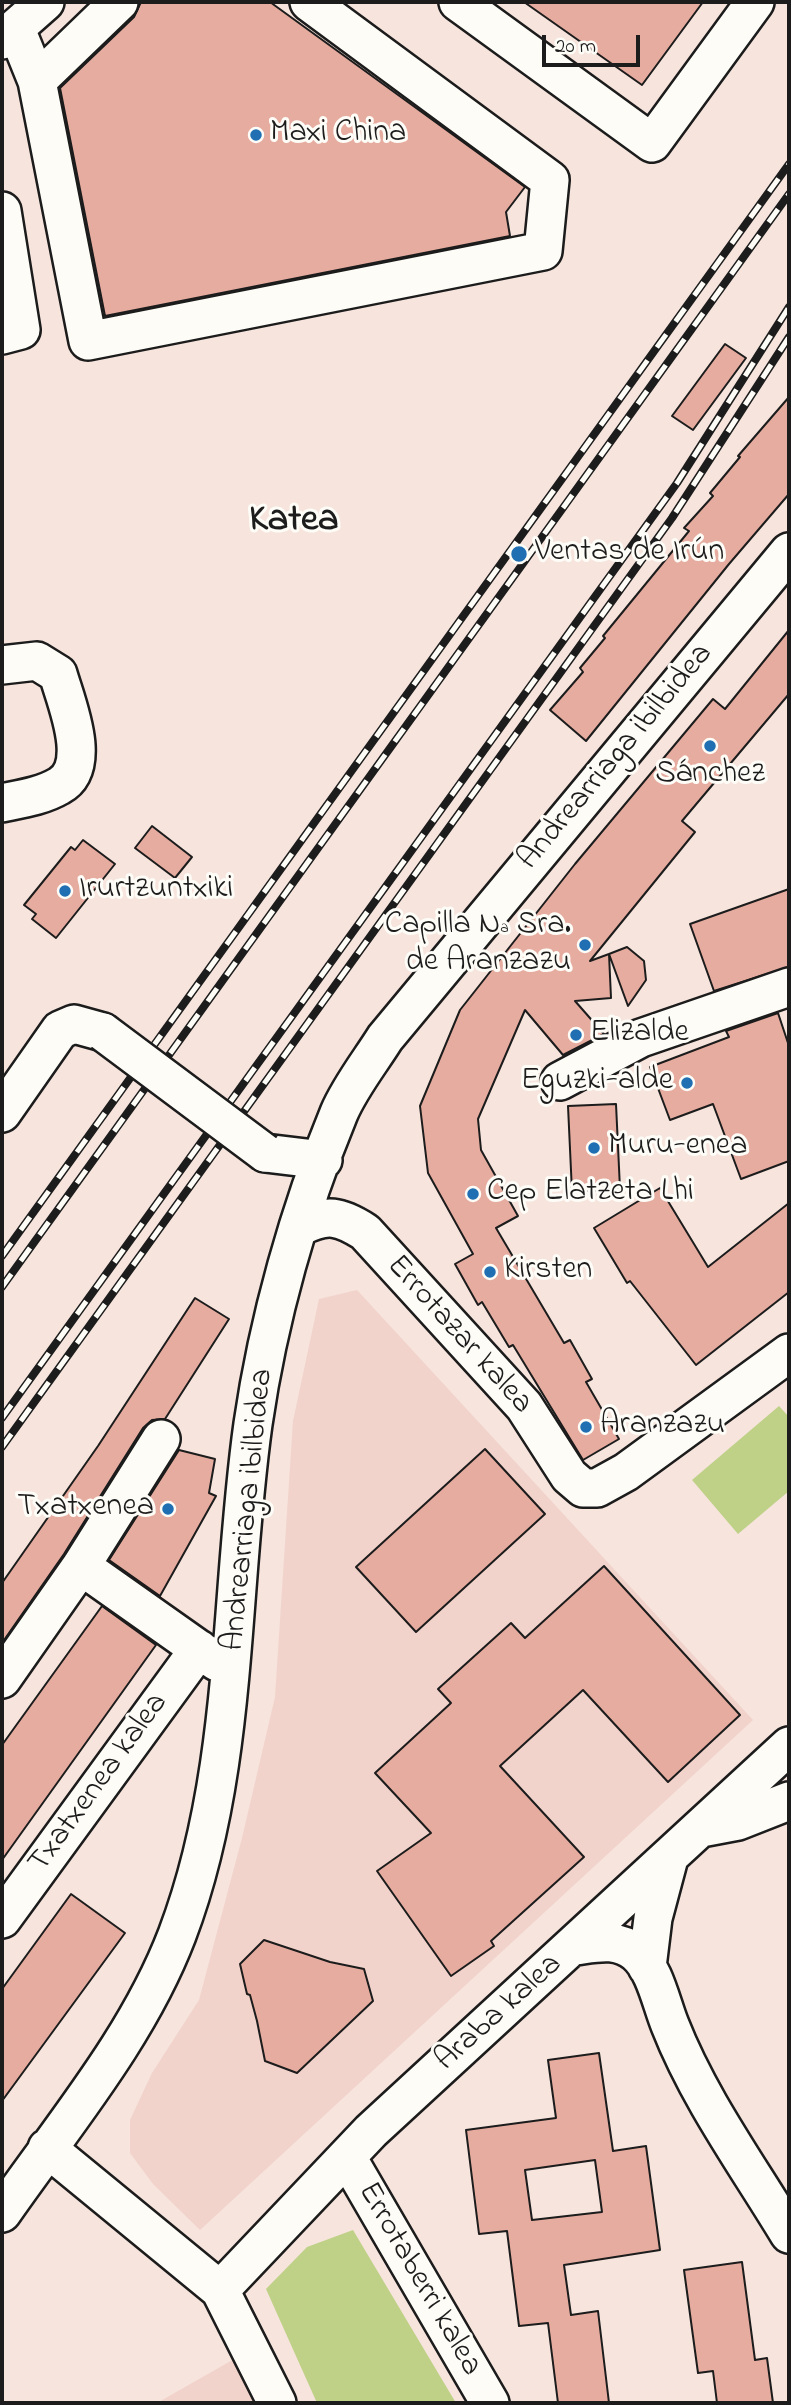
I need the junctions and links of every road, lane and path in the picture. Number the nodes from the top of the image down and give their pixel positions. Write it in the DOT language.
graph roads {
  1 [pos="46,2"];
  2 [pos="119,2"];
  3 [pos="309,2"];
  4 [pos="458,2"];
  5 [pos="749,9"];
  6 [pos="9,34"];
  7 [pos="37,81"];
  8 [pos="2,211"];
  9 [pos="2,335"];
  10 [pos="787,560"];
  11 [pos="2,665"];
  12 [pos="2,803"];
  13 [pos="789,987"];
  14 [pos="560,1081"];
  15 [pos="2,1113"];
  16 [pos="323,1160"];
  17 [pos="300,1227"];
  18 [pos="789,1353"];
  19 [pos="161,1439"];
  20 [pos="81,1566"];
  21 [pos="199,1649"];
  22 [pos="231,1672"];
  23 [pos="2,1679"];
  24 [pos="789,1746"];
  25 [pos="789,1801"];
  26 [pos="700,1828"];
  27 [pos="669,1858"];
  28 [pos="2,1919"];
  29 [pos="575,1946"];
  30 [pos="647,1967"];
  31 [pos="47,2148"];
  32 [pos="347,2157"];
  33 [pos="2,2213"];
  34 [pos="789,2234"];
  35 [pos="220,2290"];
  36 [pos="277,2403"];
  37 [pos="490,2403"];
  1 -- 6 [label="street"];
  2 -- 7 [label="street"];
  3 -- 7 [label="street"];
  4 -- 5 [label="street"];
  6 -- 7 [label="street"];
  8 -- 9 [label="street"];
  10 -- 16 [label="street, Andrearriaga ibilbidea"];
  11 -- 12 [label="street"];
  13 -- 14 [label="street"];
  15 -- 16 [label="street, bridge"];
  16 -- 17 [label="street, Andrearriaga ibilbidea"];
  17 -- 18 [label="street, Errotazar kalea"];
  17 -- 22 [label="street, Andrearriaga ibilbidea"];
  19 -- 20 [label="street"];
  20 -- 21 [label="street, Andrearriaga ibilbidea"];
  20 -- 23 [label="street"];
  21 -- 22 [label="street, Andrearriaga ibilbidea"];
  21 -- 28 [label="street, Txatxenea kalea"];
  22 -- 31 [label="street, Andrearriaga ibilbidea"];
  24 -- 26 [label="street, Araba kalea"];
  25 -- 26 [label="street"];
  26 -- 27 [label="street, Araba kalea"];
  27 -- 29 [label="street, Araba kalea"];
  27 -- 30 [label="street"];
  29 -- 30 [label="street"];
  29 -- 32 [label="street, Araba kalea"];
  30 -- 34 [label="street"];
  31 -- 33 [label="street, Andrearriaga ibilbidea"];
  31 -- 35 [label="street"];
  32 -- 35 [label="street, Araba kalea"];
  32 -- 37 [label="street, Errotaberri kalea"];
  35 -- 36 [label="street"];
}
